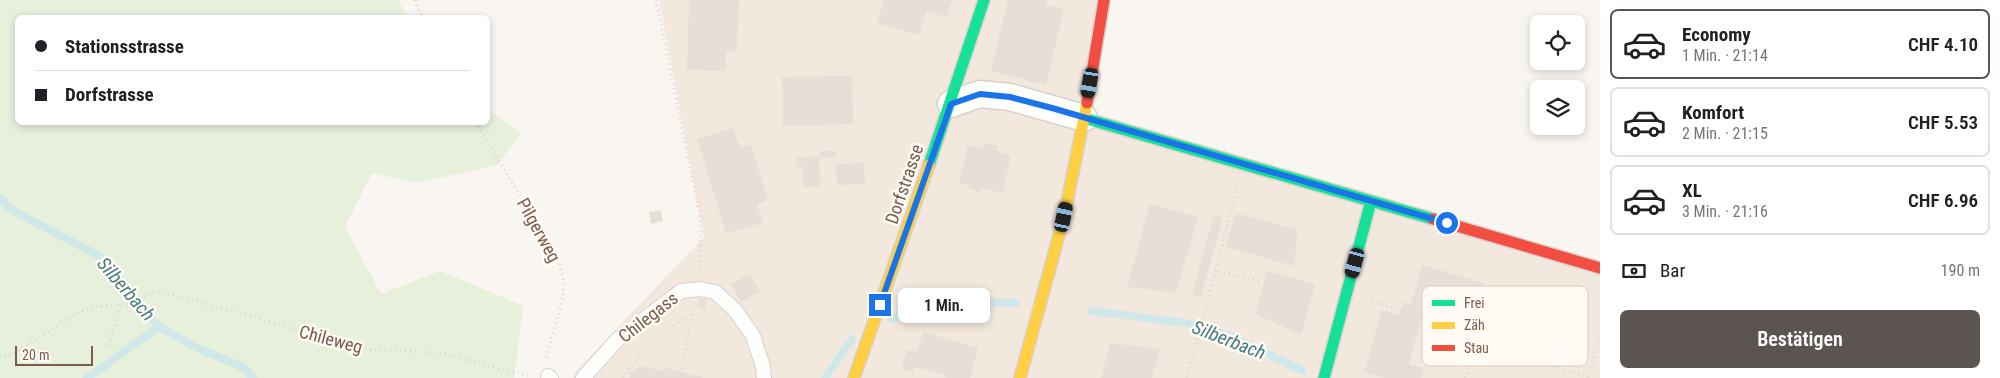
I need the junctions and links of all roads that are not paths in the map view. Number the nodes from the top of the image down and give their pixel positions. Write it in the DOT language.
graph roads {
  1 [pos="984,0"];
  2 [pos="1104,0"];
  3 [pos="951,104"];
  4 [pos="1084,118"];
  5 [pos="1371,201"];
  6 [pos="1600,268"];
  7 [pos="583,378"];
  8 [pos="764,378"];
  9 [pos="854,378"];
  10 [pos="1020,378"];
  11 [pos="1324,378"];
  1 -- 3 [label="street, Dorfstrasse"];
  2 -- 4 [label="street"];
  3 -- 4 [label="street"];
  3 -- 9 [label="street, Dorfstrasse"];
  4 -- 5 [label="street"];
  4 -- 10 [label="street"];
  5 -- 6 [label="street"];
  5 -- 11 [label="street"];
  7 -- 8 [label="lane, Chilegass"];
}
